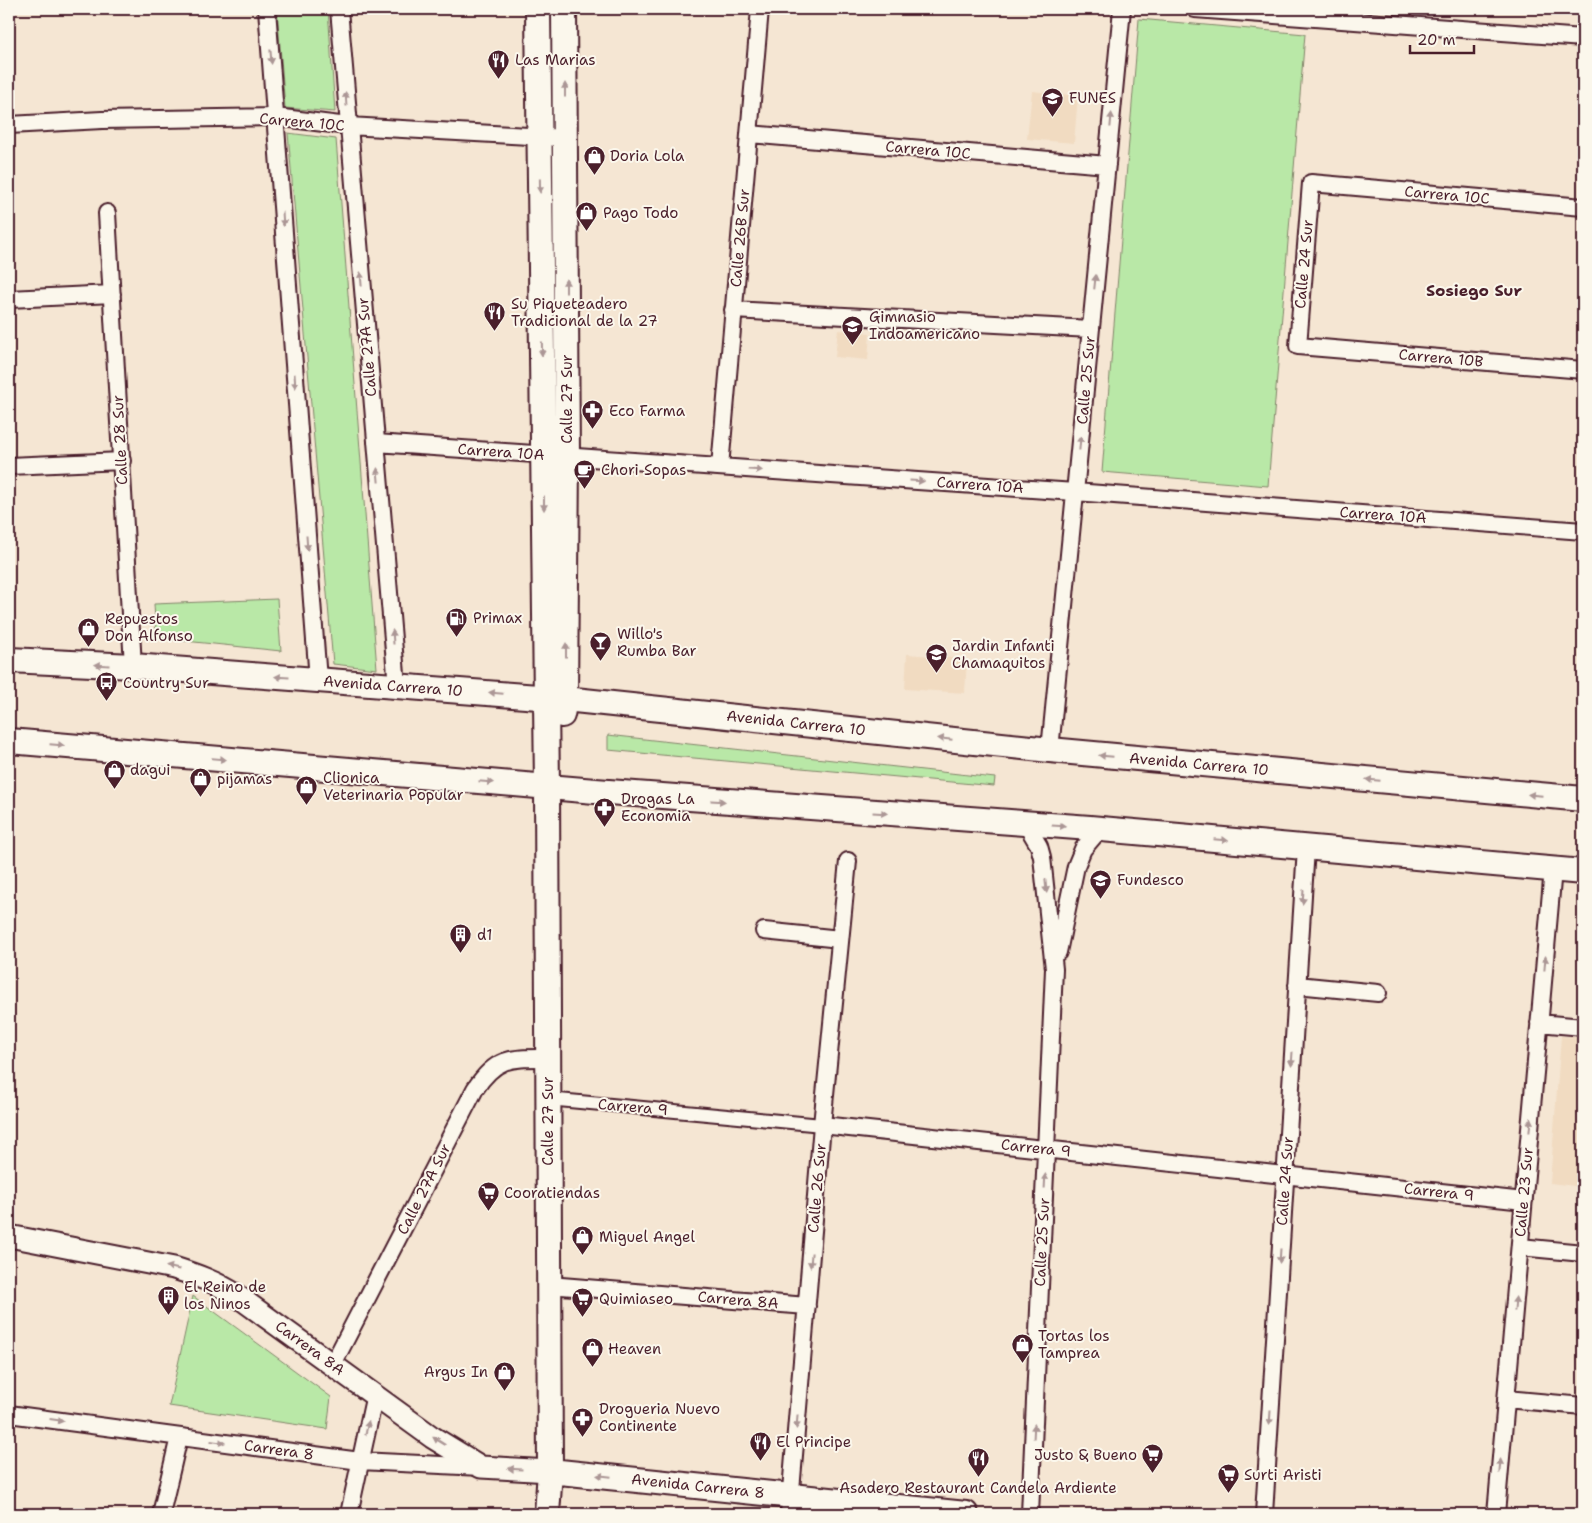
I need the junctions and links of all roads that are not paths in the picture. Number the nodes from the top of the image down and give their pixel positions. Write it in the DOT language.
graph roads {
  1 [pos="267,9"];
  2 [pos="339,9"];
  3 [pos="538,9"];
  4 [pos="564,9"];
  5 [pos="760,9"];
  6 [pos="1122,9"];
  7 [pos="1196,9"];
  8 [pos="1583,38"];
  9 [pos="276,117"];
  10 [pos="9,125"];
  11 [pos="348,126"];
  12 [pos="749,134"];
  13 [pos="540,138"];
  14 [pos="565,138"];
  15 [pos="1107,165"];
  16 [pos="1311,183"];
  17 [pos="1583,206"];
  18 [pos="108,213"];
  19 [pos="112,294"];
  20 [pos="9,299"];
  21 [pos="733,310"];
  22 [pos="1091,329"];
  23 [pos="1298,346"];
  24 [pos="1583,370"];
  25 [pos="376,443"];
  26 [pos="555,456"];
  27 [pos="122,460"];
  28 [pos="9,466"];
  29 [pos="720,467"];
  30 [pos="1075,492"];
  31 [pos="1583,531"];
  32 [pos="9,660"];
  33 [pos="133,666"];
  34 [pos="318,680"];
  35 [pos="397,686"];
  36 [pos="555,698"];
  37 [pos="9,741"];
  38 [pos="1050,750"];
  39 [pos="547,787"];
  40 [pos="1583,799"];
  41 [pos="1026,824"];
  42 [pos="1100,830"];
  43 [pos="1306,848"];
  44 [pos="848,861"];
  45 [pos="1553,869"];
  46 [pos="1583,872"];
  47 [pos="764,931"];
  48 [pos="840,939"];
  49 [pos="1054,969"];
  50 [pos="1297,986"];
  51 [pos="1378,993"];
  52 [pos="1539,1023"];
  53 [pos="1583,1027"];
  54 [pos="548,1058"];
  55 [pos="548,1099"];
  56 [pos="822,1124"];
  57 [pos="1046,1149"];
  58 [pos="1285,1175"];
  59 [pos="1524,1201"];
  60 [pos="9,1236"];
  61 [pos="1520,1247"];
  62 [pos="1583,1253"];
  63 [pos="549,1285"];
  64 [pos="807,1306"];
  65 [pos="333,1364"];
  66 [pos="375,1394"];
  67 [pos="1506,1399"];
  68 [pos="1583,1406"];
  69 [pos="9,1414"];
  70 [pos="179,1437"];
  71 [pos="360,1461"];
  72 [pos="481,1467"];
  73 [pos="550,1471"];
  74 [pos="790,1505"];
  75 [pos="161,1514"];
  76 [pos="348,1514"];
  77 [pos="547,1514"];
  78 [pos="966,1514"];
  79 [pos="1030,1514"];
  80 [pos="1264,1514"];
  81 [pos="1496,1514"];
  1 -- 9 [label="street, one-way"];
  11 -- 2 [label="street, Calle 27A Sur, one-way"];
  3 -- 13 [label="main road, Calle 27 Sur"];
  14 -- 4 [label="main road, Calle 27 Sur, one-way"];
  5 -- 12 [label="street, Calle 26B Sur"];
  15 -- 6 [label="street, Calle 25 Sur, one-way"];
  7 -- 8 [label="street"];
  9 -- 10 [label="street, Carrera 10C"];
  9 -- 11 [label="street, Carrera 10C"];
  9 -- 34 [label="street, one-way"];
  11 -- 13 [label="street, Carrera 10C"];
  25 -- 11 [label="street, Calle 27A Sur, one-way"];
  12 -- 15 [label="street, Carrera 10C"];
  12 -- 21 [label="street, Calle 26B Sur"];
  13 -- 14 [label="street, Carrera 10C"];
  13 -- 26 [label="main road, Calle 27 Sur, one-way"];
  26 -- 14 [label="main road, Calle 27 Sur, one-way"];
  22 -- 15 [label="street, Calle 25 Sur, one-way"];
  16 -- 17 [label="street, Carrera 10C"];
  16 -- 23 [label="street, Calle 24 Sur"];
  18 -- 19 [label="street, Calle 28 Sur"];
  19 -- 20 [label="street"];
  19 -- 27 [label="street, Calle 28 Sur"];
  21 -- 22 [label="street"];
  21 -- 29 [label="street, Calle 26B Sur"];
  30 -- 22 [label="street, Calle 25 Sur, one-way"];
  23 -- 24 [label="street, Carrera 10B"];
  25 -- 26 [label="street, Carrera 10A"];
  35 -- 25 [label="street, Calle 27A Sur, one-way"];
  26 -- 29 [label="street, Carrera 10A"];
  26 -- 36 [label="main road, Calle 27 Sur"];
  27 -- 28 [label="street"];
  27 -- 33 [label="street, Calle 28 Sur"];
  29 -- 30 [label="street, Carrera 10A, one-way"];
  30 -- 31 [label="street, Carrera 10A"];
  30 -- 38 [label="street, Calle 25 Sur"];
  33 -- 32 [label="main road, Avenida Carrera 10, one-way"];
  34 -- 33 [label="main road, Avenida Carrera 10, one-way"];
  34 -- 35 [label="main road, Avenida Carrera 10"];
  36 -- 35 [label="main road, Avenida Carrera 10, one-way"];
  38 -- 36 [label="main road, Avenida Carrera 10, one-way"];
  36 -- 39 [label="main road, Calle 27 Sur"];
  37 -- 39 [label="main road, one-way"];
  40 -- 38 [label="main road, Avenida Carrera 10, one-way"];
  39 -- 41 [label="main road, one-way"];
  39 -- 54 [label="main road, Calle 27 Sur"];
  41 -- 42 [label="main road, one-way"];
  41 -- 49 [label="street, Calle 25 Sur, one-way"];
  42 -- 43 [label="main road, one-way"];
  42 -- 49 [label="street, Calle 25 Sur"];
  43 -- 45 [label="main road"];
  43 -- 50 [label="street, Calle 24 Sur, one-way"];
  44 -- 48 [label="street, Calle 26 Sur"];
  45 -- 46 [label="main road"];
  52 -- 45 [label="street, Calle 23 Sur, one-way"];
  47 -- 48 [label="street"];
  48 -- 56 [label="street, Calle 26 Sur"];
  49 -- 57 [label="street, Calle 25 Sur"];
  50 -- 51 [label="street"];
  50 -- 58 [label="street, Calle 24 Sur, one-way"];
  52 -- 53 [label="street"];
  59 -- 52 [label="street, Calle 23 Sur, one-way"];
  54 -- 55 [label="main road, Calle 27 Sur"];
  54 -- 65 [label="street, Calle 27A Sur"];
  55 -- 56 [label="street, Carrera 9"];
  55 -- 63 [label="main road, Calle 27 Sur"];
  56 -- 57 [label="street, Carrera 9"];
  56 -- 64 [label="street, Calle 26 Sur, one-way"];
  57 -- 58 [label="street, Carrera 9"];
  79 -- 57 [label="street, Calle 25 Sur, one-way"];
  58 -- 59 [label="street, Carrera 9"];
  58 -- 80 [label="street, Calle 24 Sur, one-way"];
  59 -- 61 [label="street, Calle 23 Sur"];
  65 -- 60 [label="street, Carrera 8A, one-way"];
  61 -- 62 [label="street"];
  67 -- 61 [label="street, Calle 23 Sur, one-way"];
  63 -- 64 [label="street, Carrera 8A"];
  63 -- 73 [label="main road, Calle 27 Sur"];
  64 -- 74 [label="street, Calle 26 Sur, one-way"];
  65 -- 66 [label="street, Carrera 8A"];
  71 -- 66 [label="street, one-way"];
  72 -- 66 [label="street, Carrera 8A, one-way"];
  67 -- 68 [label="street"];
  81 -- 67 [label="street, Calle 23 Sur, one-way"];
  69 -- 70 [label="street, Carrera 8, one-way"];
  70 -- 71 [label="street, Carrera 8, one-way"];
  70 -- 75 [label="street"];
  71 -- 72 [label="street, Carrera 8"];
  71 -- 76 [label="street"];
  73 -- 72 [label="street, Carrera 8, one-way"];
  74 -- 73 [label="main road, Avenida Carrera 8, one-way"];
  73 -- 77 [label="main road, Calle 27 Sur"];
  74 -- 78 [label="main road, Avenida Carrera 8"];
}
